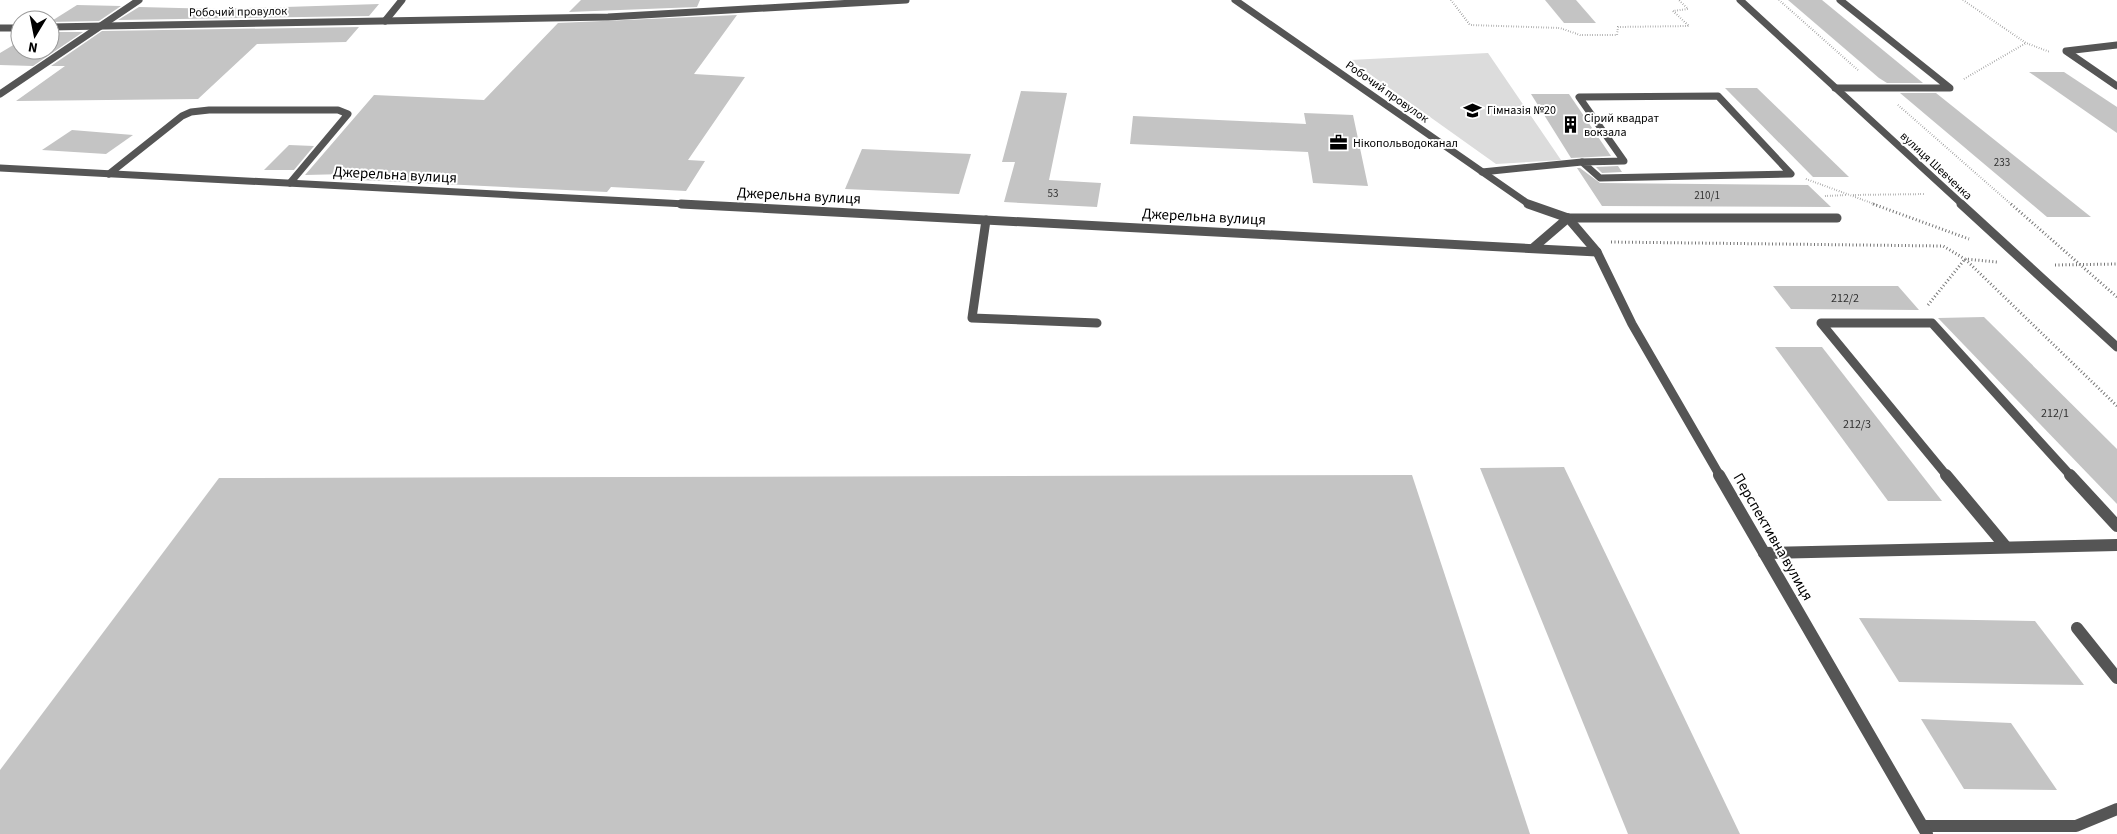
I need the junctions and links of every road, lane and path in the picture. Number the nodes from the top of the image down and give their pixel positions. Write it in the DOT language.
graph roads {
  1 [pos="139,0"];
  2 [pos="402,0"];
  3 [pos="906,0"];
  4 [pos="1235,0"];
  5 [pos="1451,0"];
  6 [pos="1679,0"];
  7 [pos="1740,0"];
  8 [pos="1779,0"];
  9 [pos="1840,0"];
  10 [pos="1963,0"];
  11 [pos="867,2"];
  12 [pos="385,21"];
  13 [pos="101,26"];
  14 [pos="60,27"];
  15 [pos="2117,45"];
  16 [pos="1860,71"];
  17 [pos="2117,86"];
  18 [pos="1835,88"];
  19 [pos="1950,88"];
  20 [pos="0,94"];
  21 [pos="1897,104"];
  22 [pos="1582,162"];
  23 [pos="0,168"];
  24 [pos="1482,172"];
  25 [pos="109,174"];
  26 [pos="1792,174"];
  27 [pos="290,183"];
  28 [pos="1949,193"];
  29 [pos="1851,195"];
  30 [pos="1825,196"];
  31 [pos="1568,218"];
  32 [pos="1837,218"];
  33 [pos="986,220"];
  34 [pos="1972,240"];
  35 [pos="1588,242"];
  36 [pos="1533,248"];
  37 [pos="1597,252"];
  38 [pos="1965,259"];
  39 [pos="2117,264"];
  40 [pos="2026,265"];
  41 [pos="2117,298"];
  42 [pos="1932,322"];
  43 [pos="1097,323"];
  44 [pos="2117,347"];
  45 [pos="2117,406"];
  46 [pos="2117,526"];
  47 [pos="2117,545"];
  48 [pos="2006,547"];
  49 [pos="1764,552"];
  50 [pos="2077,628"];
  51 [pos="2117,678"];
  52 [pos="2117,809"];
  53 [pos="1925,830"];
  1 -- 13 [label="street"];
  2 -- 12 [label="street"];
  3 -- 11 [label="street, Робочий провулок"];
  4 -- 24 [label="street, Робочий провулок"];
  5 -- 6 [label="path"];
  7 -- 18 [label="street, вулиця Шевченка"];
  8 -- 16 [label="path"];
  9 -- 19 [label="street"];
  10 -- 19 [label="path"];
  11 -- 12 [label="street, Робочий провулок"];
  12 -- 13 [label="street, Робочий провулок"];
  13 -- 14 [label="street, Робочий провулок"];
  13 -- 20 [label="street"];
  15 -- 17 [label="street"];
  18 -- 19 [label="street"];
  18 -- 28 [label="street, вулиця Шевченка"];
  21 -- 41 [label="path"];
  22 -- 24 [label="street"];
  22 -- 26 [label="street"];
  22 -- 26 [label="street"];
  23 -- 25 [label="street, Джерельна вулиця"];
  24 -- 31 [label="street, Робочий провулок"];
  25 -- 27 [label="street, Джерельна вулиця"];
  25 -- 27 [label="street"];
  26 -- 29 [label="path"];
  27 -- 33 [label="street, Джерельна вулиця"];
  28 -- 29 [label="path"];
  28 -- 40 [label="street, вулиця Шевченка"];
  29 -- 30 [label="path"];
  29 -- 34 [label="path"];
  31 -- 32 [label="street, Робочий провулок"];
  31 -- 35 [label="street"];
  31 -- 36 [label="street"];
  33 -- 36 [label="street, Джерельна вулиця"];
  33 -- 43 [label="street"];
  35 -- 37 [label="street"];
  35 -- 38 [label="path"];
  36 -- 37 [label="street, Джерельна вулиця"];
  37 -- 49 [label="street, Перспективна вулиця"];
  38 -- 40 [label="path"];
  38 -- 42 [label="path"];
  38 -- 45 [label="path"];
  39 -- 40 [label="path"];
  40 -- 44 [label="street, вулиця Шевченка"];
  42 -- 46 [label="street"];
  42 -- 48 [label="street"];
  47 -- 48 [label="street"];
  48 -- 49 [label="street"];
  49 -- 53 [label="street, Перспективна вулиця"];
  50 -- 51 [label="street"];
  52 -- 53 [label="street"];
}
